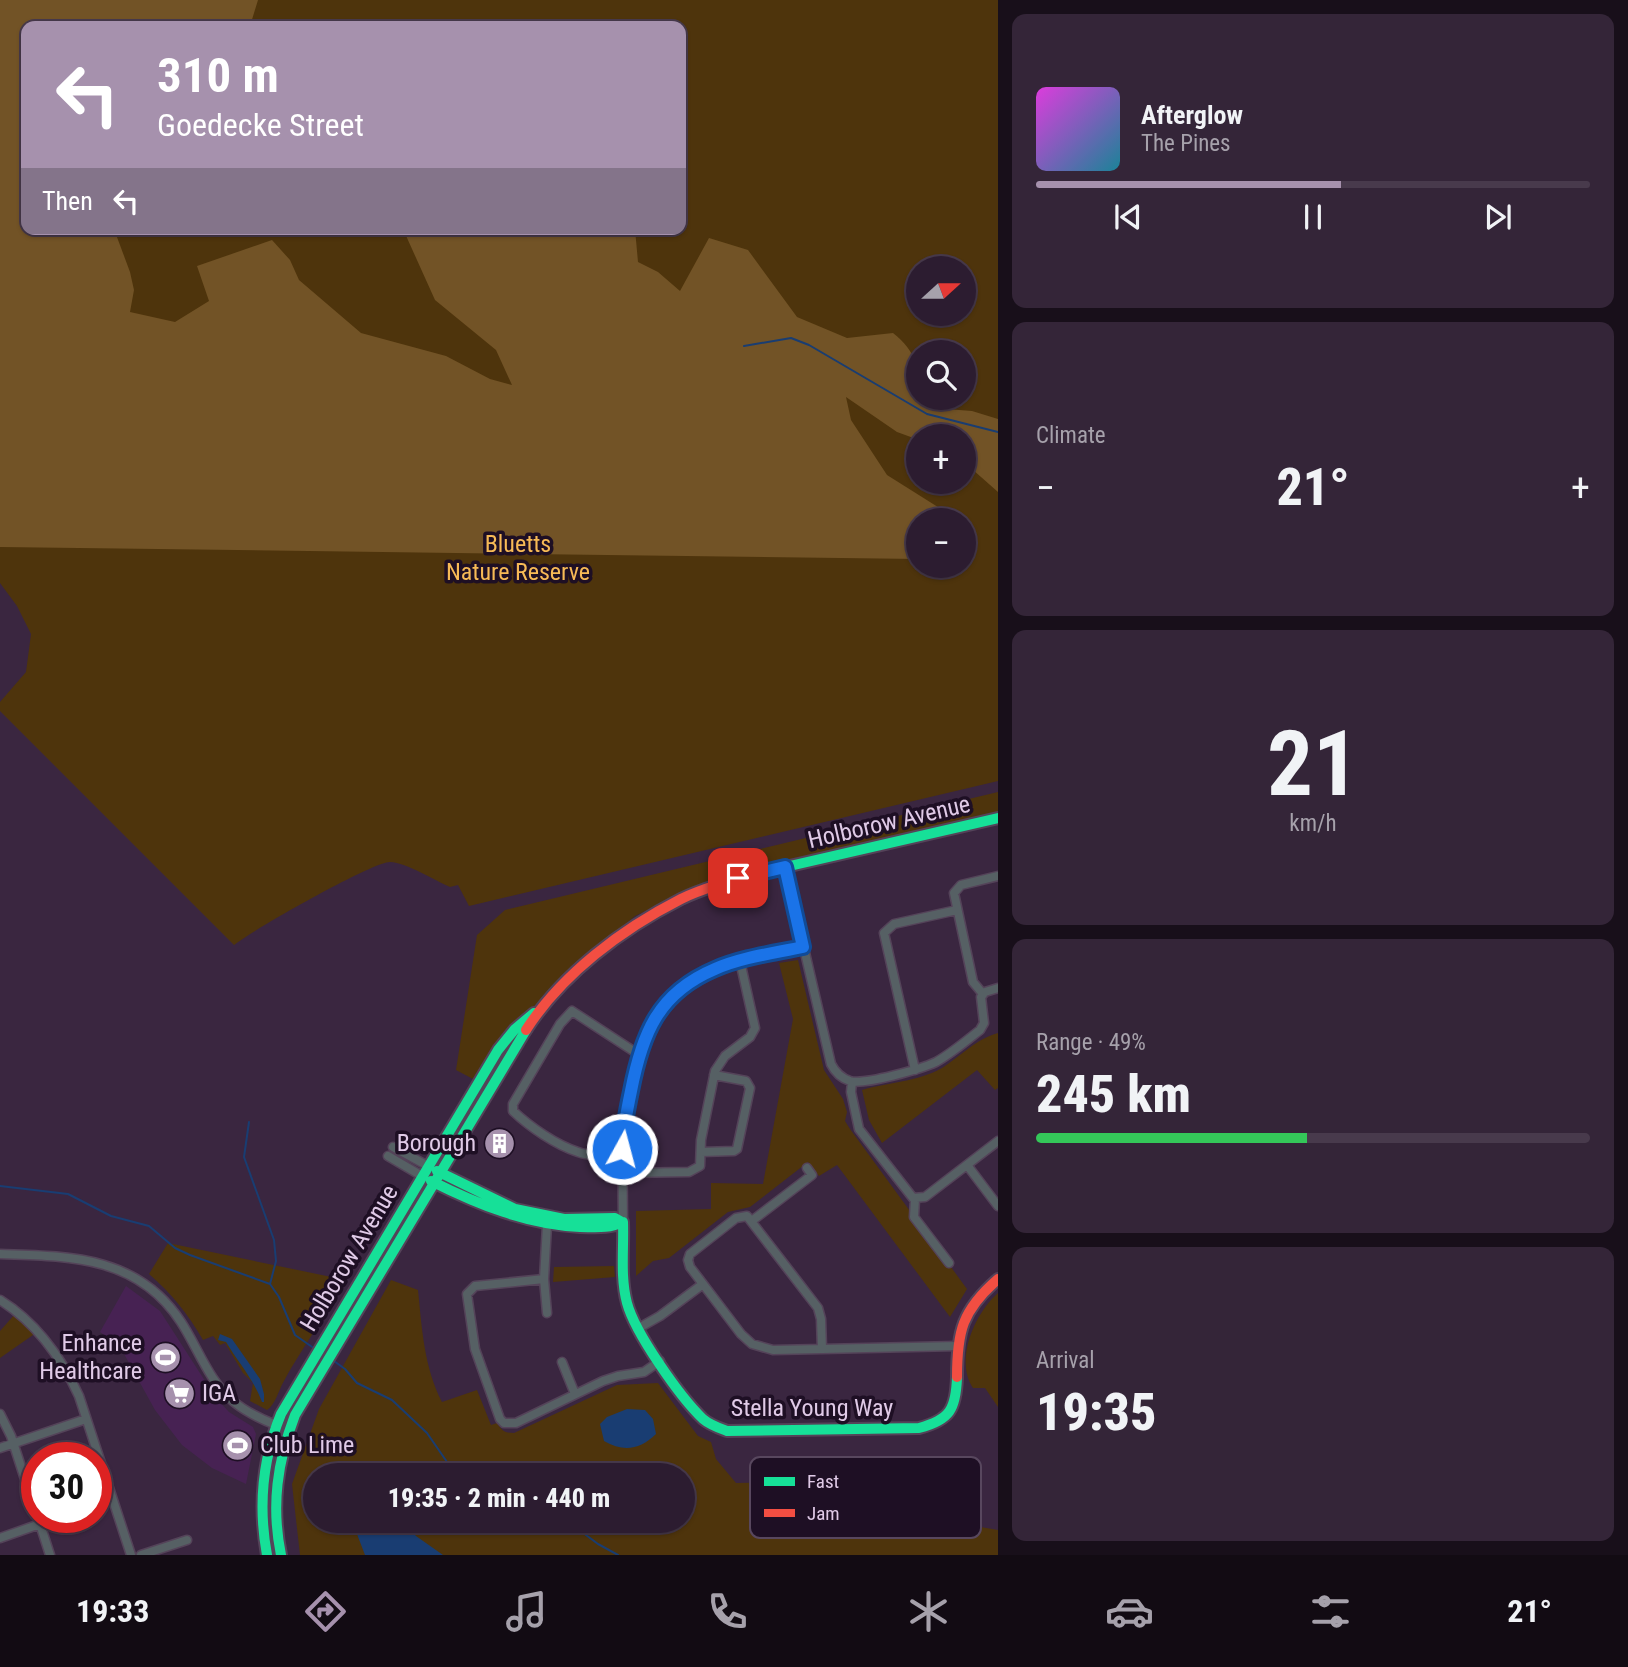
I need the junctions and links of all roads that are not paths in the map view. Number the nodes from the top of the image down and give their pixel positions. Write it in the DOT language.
graph roads {
  1 [pos="998,818"];
  2 [pos="785,867"];
  3 [pos="998,876"];
  4 [pos="957,909"];
  5 [pos="803,947"];
  6 [pos="740,961"];
  7 [pos="998,988"];
  8 [pos="983,994"];
  9 [pos="539,1010"];
  10 [pos="638,1054"];
  11 [pos="915,1070"];
  12 [pos="714,1075"];
  13 [pos="852,1082"];
  14 [pos="998,1141"];
  15 [pos="394,1147"];
  16 [pos="701,1152"];
  17 [pos="622,1154"];
  18 [pos="388,1156"];
  19 [pos="967,1165"];
  20 [pos="807,1168"];
  21 [pos="425,1171"];
  22 [pos="623,1173"];
  23 [pos="438,1178"];
  24 [pos="915,1199"];
  25 [pos="998,1206"];
  26 [pos="753,1220"];
  27 [pos="624,1222"];
  28 [pos="547,1225"];
  29 [pos="0,1254"];
  30 [pos="949,1263"];
  31 [pos="544,1279"];
  32 [pos="998,1279"];
  33 [pos="703,1284"];
  34 [pos="0,1300"];
  35 [pos="547,1313"];
  36 [pos="637,1329"];
  37 [pos="957,1346"];
  38 [pos="821,1349"];
  39 [pos="562,1362"];
  40 [pos="660,1362"];
  41 [pos="575,1394"];
  42 [pos="0,1414"];
  43 [pos="86,1419"];
  44 [pos="275,1425"];
  45 [pos="288,1431"];
  46 [pos="13,1444"];
  47 [pos="0,1448"];
  48 [pos="21,1468"];
  49 [pos="21,1528"];
  50 [pos="43,1533"];
  51 [pos="0,1538"];
  52 [pos="187,1540"];
  53 [pos="50,1555"];
  54 [pos="131,1555"];
  55 [pos="141,1555"];
  56 [pos="267,1555"];
  57 [pos="281,1555"];
  1 -- 2 [label="main road, Holborow Avenue"];
  2 -- 5 [label="street"];
  2 -- 9 [label="main road, Holborow Avenue"];
  3 -- 4 [label="street"];
  4 -- 8 [label="street"];
  4 -- 11 [label="street"];
  5 -- 6 [label="street"];
  5 -- 13 [label="street"];
  6 -- 10 [label="street"];
  6 -- 12 [label="street"];
  7 -- 8 [label="street"];
  8 -- 11 [label="street"];
  9 -- 21 [label="main road, Holborow Avenue"];
  9 -- 23 [label="main road, Holborow Avenue"];
  10 -- 17 [label="street"];
  10 -- 17 [label="street"];
  11 -- 13 [label="street"];
  12 -- 16 [label="street"];
  12 -- 16 [label="street"];
  13 -- 24 [label="street"];
  14 -- 19 [label="street"];
  15 -- 21 [label="street"];
  16 -- 22 [label="street"];
  17 -- 22 [label="street"];
  18 -- 21 [label="street"];
  19 -- 24 [label="street"];
  19 -- 25 [label="street"];
  20 -- 26 [label="street"];
  21 -- 23 [label="main road"];
  21 -- 44 [label="main road, Holborow Avenue"];
  22 -- 27 [label="street"];
  23 -- 28 [label="main road"];
  23 -- 28 [label="main road"];
  23 -- 45 [label="main road, Holborow Avenue"];
  24 -- 30 [label="street"];
  26 -- 33 [label="street"];
  26 -- 38 [label="street"];
  27 -- 36 [label="main road, Stella Young Way"];
  28 -- 31 [label="street"];
  29 -- 44 [label="street"];
  31 -- 35 [label="street"];
  31 -- 41 [label="street"];
  32 -- 37 [label="main road, Stella Young Way"];
  33 -- 36 [label="street"];
  33 -- 38 [label="street"];
  34 -- 43 [label="street"];
  36 -- 40 [label="main road, Stella Young Way"];
  37 -- 38 [label="street"];
  37 -- 40 [label="main road, Stella Young Way"];
  39 -- 41 [label="street"];
  40 -- 41 [label="street"];
  42 -- 46 [label="street"];
  43 -- 46 [label="street"];
  43 -- 54 [label="street"];
  44 -- 45 [label="main road"];
  44 -- 56 [label="main road, Holborow Avenue"];
  45 -- 57 [label="main road, Holborow Avenue"];
  46 -- 47 [label="street"];
  46 -- 48 [label="street"];
  49 -- 51 [label="street"];
  50 -- 53 [label="street"];
  52 -- 55 [label="street"];
}
